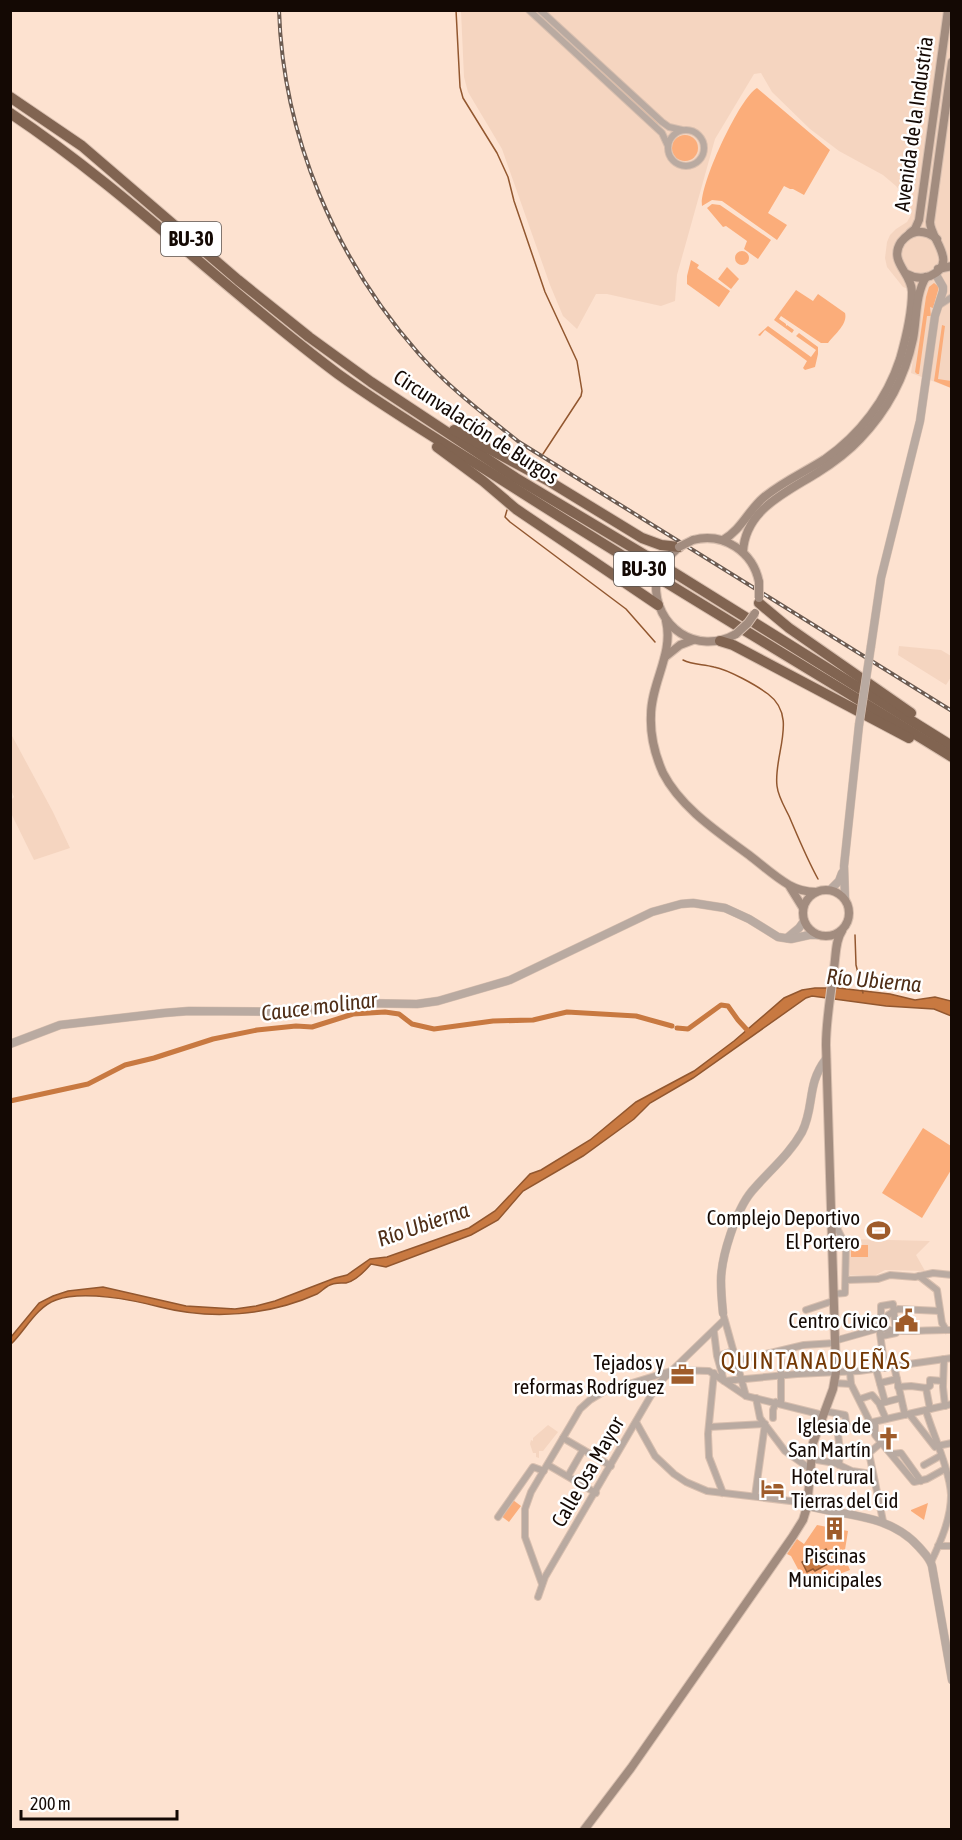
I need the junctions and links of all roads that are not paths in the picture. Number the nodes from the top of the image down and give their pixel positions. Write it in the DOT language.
graph roads {
  1 [pos="529,10"];
  2 [pos="540,10"];
  3 [pos="948,10"];
  4 [pos="951,62"];
  5 [pos="10,97"];
  6 [pos="10,113"];
  7 [pos="682,130"];
  8 [pos="668,146"];
  9 [pos="904,238"];
  10 [pos="939,243"];
  11 [pos="951,257"];
  12 [pos="951,266"];
  13 [pos="933,273"];
  14 [pos="907,274"];
  15 [pos="943,287"];
  16 [pos="951,295"];
  17 [pos="938,306"];
  18 [pos="340,375"];
  19 [pos="371,382"];
  20 [pos="723,540"];
  21 [pos="679,547"];
  22 [pos="743,552"];
  23 [pos="758,605"];
  24 [pos="658,606"];
  25 [pos="666,621"];
  26 [pos="693,640"];
  27 [pos="720,641"];
  28 [pos="663,660"];
  29 [pos="951,740"];
  30 [pos="951,746"];
  31 [pos="951,759"];
  32 [pos="844,866"];
  33 [pos="788,884"];
  34 [pos="830,890"];
  35 [pos="816,892"];
  36 [pos="844,899"];
  37 [pos="803,908"];
  38 [pos="804,921"];
  39 [pos="842,931"];
  40 [pos="820,936"];
  41 [pos="787,938"];
  42 [pos="835,957"];
  43 [pos="10,1044"];
  44 [pos="826,1059"];
  45 [pos="830,1197"];
  46 [pos="951,1275"];
  47 [pos="920,1276"];
  48 [pos="846,1280"];
  49 [pos="833,1297"];
  50 [pos="882,1306"];
  51 [pos="806,1310"];
  52 [pos="939,1311"];
  53 [pos="890,1313"];
  54 [pos="724,1317"];
  55 [pos="833,1318"];
  56 [pos="815,1325"];
  57 [pos="879,1330"];
  58 [pos="949,1330"];
  59 [pos="714,1332"];
  60 [pos="896,1332"];
  61 [pos="835,1342"];
  62 [pos="733,1352"];
  63 [pos="721,1355"];
  64 [pos="951,1358"];
  65 [pos="944,1359"];
  66 [pos="735,1360"];
  67 [pos="781,1361"];
  68 [pos="894,1366"];
  69 [pos="885,1368"];
  70 [pos="876,1369"];
  71 [pos="674,1370"];
  72 [pos="836,1372"];
  73 [pos="851,1372"];
  74 [pos="714,1373"];
  75 [pos="782,1375"];
  76 [pos="741,1378"];
  77 [pos="897,1379"];
  78 [pos="724,1381"];
  79 [pos="943,1381"];
  80 [pos="834,1383"];
  81 [pos="880,1383"];
  82 [pos="853,1387"];
  83 [pos="898,1387"];
  84 [pos="926,1388"];
  85 [pos="746,1396"];
  86 [pos="756,1398"];
  87 [pos="901,1398"];
  88 [pos="860,1399"];
  89 [pos="779,1403"];
  90 [pos="882,1403"];
  91 [pos="948,1405"];
  92 [pos="928,1410"];
  93 [pos="908,1415"];
  94 [pos="822,1416"];
  95 [pos="773,1418"];
  96 [pos="886,1419"];
  97 [pos="636,1422"];
  98 [pos="873,1423"];
  99 [pos="765,1424"];
  100 [pos="709,1427"];
  101 [pos="837,1427"];
  102 [pos="847,1428"];
  103 [pos="563,1438"];
  104 [pos="882,1442"];
  105 [pos="951,1443"];
  106 [pos="583,1450"];
  107 [pos="840,1450"];
  108 [pos="871,1450"];
  109 [pos="939,1451"];
  110 [pos="810,1463"];
  111 [pos="839,1465"];
  112 [pos="924,1465"];
  113 [pos="611,1466"];
  114 [pos="546,1468"];
  115 [pos="945,1469"];
  116 [pos="872,1474"];
  117 [pos="568,1476"];
  118 [pos="950,1478"];
  119 [pos="596,1493"];
  120 [pos="723,1493"];
  121 [pos="755,1496"];
  122 [pos="807,1502"];
  123 [pos="950,1506"];
  124 [pos="498,1517"];
  125 [pos="883,1521"];
  126 [pos="938,1546"];
  127 [pos="951,1546"];
  128 [pos="931,1562"];
  129 [pos="543,1584"];
  130 [pos="538,1597"];
  131 [pos="951,1680"];
  132 [pos="584,1830"];
  1 -- 8 [label="street"];
  2 -- 7 [label="street"];
  3 -- 9 [label="main road, Avenida de la Industria"];
  4 -- 10 [label="main road, Avenida de la Industria"];
  5 -- 19 [label="highway, Circunvalación de Burgos / BU-30"];
  6 -- 18 [label="highway, Circunvalación de Burgos / BU-30"];
  7 -- 8 [label="street"];
  7 -- 8 [label="street"];
  9 -- 10 [label="main road"];
  9 -- 14 [label="main road"];
  10 -- 11 [label="main road"];
  10 -- 13 [label="main road"];
  12 -- 13 [label="main road"];
  13 -- 14 [label="main road"];
  13 -- 15 [label="street"];
  13 -- 22 [label="main road"];
  14 -- 20 [label="main road"];
  15 -- 16 [label="street"];
  15 -- 17 [label="street"];
  16 -- 17 [label="street"];
  17 -- 32 [label="street, bridge"];
  18 -- 24 [label="highway"];
  18 -- 31 [label="highway, Circunvalación de Burgos / BU-30"];
  19 -- 21 [label="highway"];
  19 -- 30 [label="highway, Circunvalación de Burgos / BU-30"];
  20 -- 21 [label="main road, bridge"];
  20 -- 22 [label="main road"];
  21 -- 24 [label="main road, bridge"];
  22 -- 23 [label="main road, bridge"];
  23 -- 27 [label="main road, bridge"];
  23 -- 29 [label="highway"];
  24 -- 25 [label="main road"];
  25 -- 26 [label="main road"];
  25 -- 28 [label="main road"];
  26 -- 27 [label="main road"];
  26 -- 28 [label="main road"];
  27 -- 31 [label="highway"];
  28 -- 33 [label="main road"];
  32 -- 34 [label="street"];
  32 -- 36 [label="street"];
  33 -- 35 [label="main road"];
  33 -- 37 [label="main road"];
  34 -- 35 [label="main road"];
  34 -- 36 [label="main road"];
  35 -- 37 [label="main road"];
  36 -- 39 [label="main road"];
  37 -- 38 [label="main road"];
  38 -- 40 [label="main road"];
  38 -- 41 [label="street"];
  39 -- 40 [label="main road"];
  39 -- 42 [label="main road"];
  40 -- 41 [label="street"];
  40 -- 42 [label="main road"];
  41 -- 43 [label="street"];
  42 -- 44 [label="main road"];
  44 -- 45 [label="main road"];
  44 -- 54 [label="street"];
  45 -- 48 [label="street"];
  45 -- 49 [label="main road"];
  46 -- 47 [label="street"];
  47 -- 48 [label="street"];
  47 -- 52 [label="street"];
  48 -- 49 [label="street"];
  49 -- 51 [label="street"];
  49 -- 55 [label="main road"];
  50 -- 53 [label="street"];
  50 -- 53 [label="street"];
  50 -- 57 [label="street"];
  52 -- 53 [label="street"];
  52 -- 58 [label="street"];
  53 -- 57 [label="street"];
  53 -- 60 [label="street"];
  54 -- 59 [label="street, Calle Osa Mayor"];
  54 -- 62 [label="street"];
  55 -- 56 [label="street"];
  55 -- 61 [label="main road"];
  57 -- 60 [label="street"];
  57 -- 61 [label="street"];
  57 -- 69 [label="street"];
  58 -- 60 [label="street"];
  59 -- 71 [label="street, Calle Osa Mayor"];
  59 -- 78 [label="street"];
  61 -- 66 [label="street"];
  61 -- 72 [label="main road"];
  62 -- 63 [label="street"];
  62 -- 66 [label="street"];
  64 -- 65 [label="street"];
  65 -- 68 [label="street"];
  65 -- 79 [label="street"];
  66 -- 76 [label="street"];
  67 -- 75 [label="street"];
  68 -- 69 [label="street"];
  68 -- 77 [label="street"];
  69 -- 70 [label="street"];
  70 -- 73 [label="street"];
  70 -- 81 [label="street"];
  71 -- 74 [label="street"];
  71 -- 97 [label="street, Calle Osa Mayor"];
  71 -- 103 [label="street"];
  72 -- 73 [label="street"];
  72 -- 75 [label="street"];
  72 -- 80 [label="main road"];
  73 -- 82 [label="street"];
  74 -- 78 [label="street"];
  74 -- 100 [label="street"];
  75 -- 76 [label="street"];
  75 -- 89 [label="street"];
  76 -- 78 [label="street"];
  76 -- 85 [label="street"];
  77 -- 81 [label="street"];
  77 -- 83 [label="street"];
  78 -- 85 [label="street"];
  79 -- 84 [label="street"];
  79 -- 91 [label="street"];
  80 -- 82 [label="street"];
  80 -- 94 [label="main road"];
  81 -- 90 [label="street"];
  82 -- 88 [label="street"];
  83 -- 84 [label="street"];
  83 -- 87 [label="street"];
  84 -- 92 [label="street"];
  85 -- 86 [label="street"];
  86 -- 89 [label="street"];
  86 -- 99 [label="street"];
  87 -- 90 [label="street"];
  87 -- 93 [label="street"];
  88 -- 90 [label="street"];
  88 -- 98 [label="street"];
  89 -- 94 [label="street"];
  89 -- 95 [label="street"];
  90 -- 96 [label="street"];
  91 -- 92 [label="street"];
  92 -- 93 [label="street"];
  92 -- 109 [label="street"];
  93 -- 96 [label="street"];
  93 -- 109 [label="street"];
  94 -- 101 [label="street"];
  94 -- 102 [label="street"];
  94 -- 110 [label="main road"];
  96 -- 98 [label="street"];
  97 -- 113 [label="street, Calle Osa Mayor"];
  97 -- 120 [label="street"];
  98 -- 102 [label="street"];
  98 -- 104 [label="street"];
  99 -- 100 [label="street"];
  99 -- 110 [label="street"];
  99 -- 121 [label="street"];
  100 -- 120 [label="street"];
  101 -- 102 [label="street"];
  101 -- 107 [label="street"];
  103 -- 106 [label="street"];
  103 -- 114 [label="street"];
  104 -- 108 [label="street"];
  104 -- 115 [label="street"];
  105 -- 109 [label="street"];
  106 -- 113 [label="street"];
  106 -- 117 [label="street"];
  107 -- 108 [label="street"];
  107 -- 111 [label="street"];
  108 -- 116 [label="street"];
  109 -- 112 [label="street"];
  109 -- 115 [label="street"];
  110 -- 111 [label="street"];
  110 -- 122 [label="main road"];
  111 -- 116 [label="street"];
  113 -- 119 [label="street, Calle Osa Mayor"];
  114 -- 117 [label="street"];
  114 -- 124 [label="street"];
  114 -- 129 [label="street"];
  115 -- 118 [label="street"];
  116 -- 125 [label="street"];
  117 -- 119 [label="street"];
  118 -- 123 [label="street"];
  119 -- 129 [label="street, Calle Osa Mayor"];
  120 -- 121 [label="street"];
  121 -- 122 [label="street"];
  122 -- 125 [label="street"];
  122 -- 132 [label="main road"];
  123 -- 126 [label="street"];
  125 -- 128 [label="street"];
  126 -- 127 [label="street"];
  126 -- 128 [label="street"];
  128 -- 131 [label="street"];
  129 -- 130 [label="street, Calle Osa Mayor"];
}
